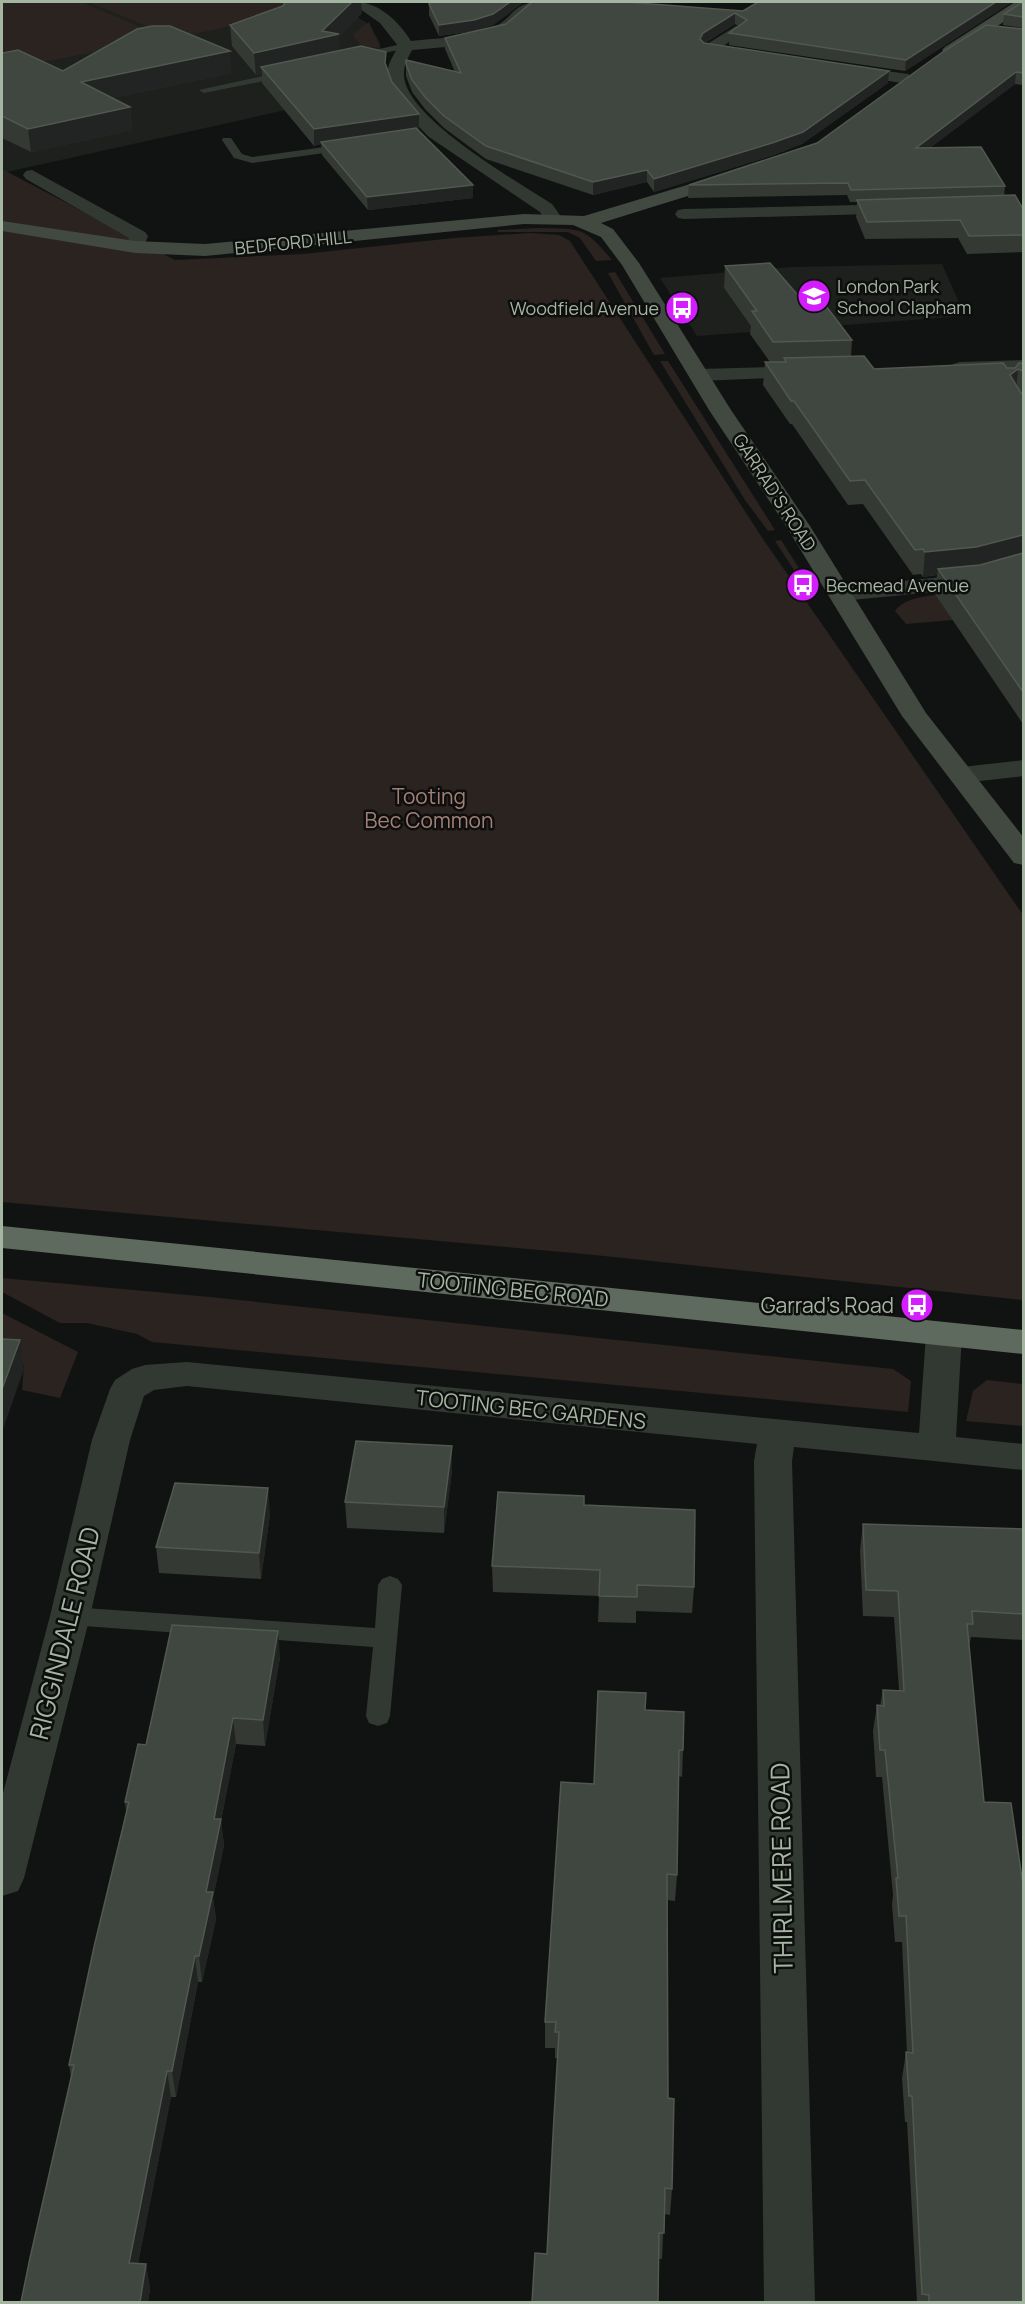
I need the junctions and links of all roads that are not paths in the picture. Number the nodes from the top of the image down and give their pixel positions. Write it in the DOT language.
graph roads {
  1 [pos="357,2"];
  2 [pos="534,2"];
  3 [pos="1023,2"];
  4 [pos="980,30"];
  5 [pos="736,31"];
  6 [pos="1002,32"];
  7 [pos="405,46"];
  8 [pos="351,57"];
  9 [pos="757,57"];
  10 [pos="937,58"];
  11 [pos="824,67"];
  12 [pos="295,71"];
  13 [pos="915,75"];
  14 [pos="204,90"];
  15 [pos="890,92"];
  16 [pos="227,140"];
  17 [pos="357,145"];
  18 [pos="746,172"];
  19 [pos="32,175"];
  20 [pos="917,208"];
  21 [pos="684,214"];
  22 [pos="553,218"];
  23 [pos="585,222"];
  24 [pos="2,226"];
  25 [pos="135,247"];
  26 [pos="1023,366"];
  27 [pos="935,368"];
  28 [pos="828,371"];
  29 [pos="700,375"];
  30 [pos="1023,567"];
  31 [pos="841,594"];
  32 [pos="1023,768"];
  33 [pos="962,775"];
  34 [pos="1023,857"];
  35 [pos="2,1237"];
  36 [pos="944,1334"];
  37 [pos="1023,1342"];
  38 [pos="128,1389"];
  39 [pos="777,1434"];
  40 [pos="937,1447"];
  41 [pos="1023,1457"];
  42 [pos="390,1585"];
  43 [pos="70,1616"];
  44 [pos="386,1638"];
  45 [pos="378,1716"];
  46 [pos="2,1878"];
  47 [pos="790,2302"];
  1 -- 7 [label="street"];
  2 -- 7 [label="street"];
  3 -- 4 [label="main road"];
  4 -- 6 [label="street"];
  4 -- 10 [label="main road"];
  5 -- 9 [label="street"];
  7 -- 8 [label="lane"];
  7 -- 22 [label="street"];
  11 -- 13 [label="street"];
  12 -- 14 [label="lane"];
  13 -- 15 [label="main road"];
  16 -- 17 [label="lane"];
  18 -- 23 [label="main road"];
  19 -- 25 [label="street"];
  20 -- 21 [label="street"];
  22 -- 23 [label="main road, BEDFORD HILL"];
  22 -- 25 [label="main road, BEDFORD HILL"];
  23 -- 29 [label="main road, GARRAD'S ROAD"];
  24 -- 25 [label="main road, BEDFORD HILL"];
  26 -- 27 [label="street"];
  28 -- 29 [label="street"];
  29 -- 31 [label="main road, GARRAD'S ROAD"];
  30 -- 31 [label="street"];
  31 -- 33 [label="main road, GARRAD'S ROAD"];
  32 -- 33 [label="street"];
  33 -- 34 [label="main road, GARRAD'S ROAD"];
  35 -- 36 [label="highway, TOOTING BEC ROAD"];
  36 -- 37 [label="highway, TOOTING BEC ROAD"];
  36 -- 40 [label="street"];
  38 -- 39 [label="street, TOOTING BEC GARDENS"];
  38 -- 43 [label="street, RIGGINDALE ROAD"];
  39 -- 40 [label="street, TOOTING BEC GARDENS"];
  39 -- 47 [label="street, THIRLMERE ROAD"];
  40 -- 41 [label="street, TOOTING BEC GARDENS"];
  42 -- 44 [label="lane"];
  43 -- 44 [label="lane"];
  43 -- 46 [label="street, RIGGINDALE ROAD"];
  44 -- 45 [label="lane"];
}
